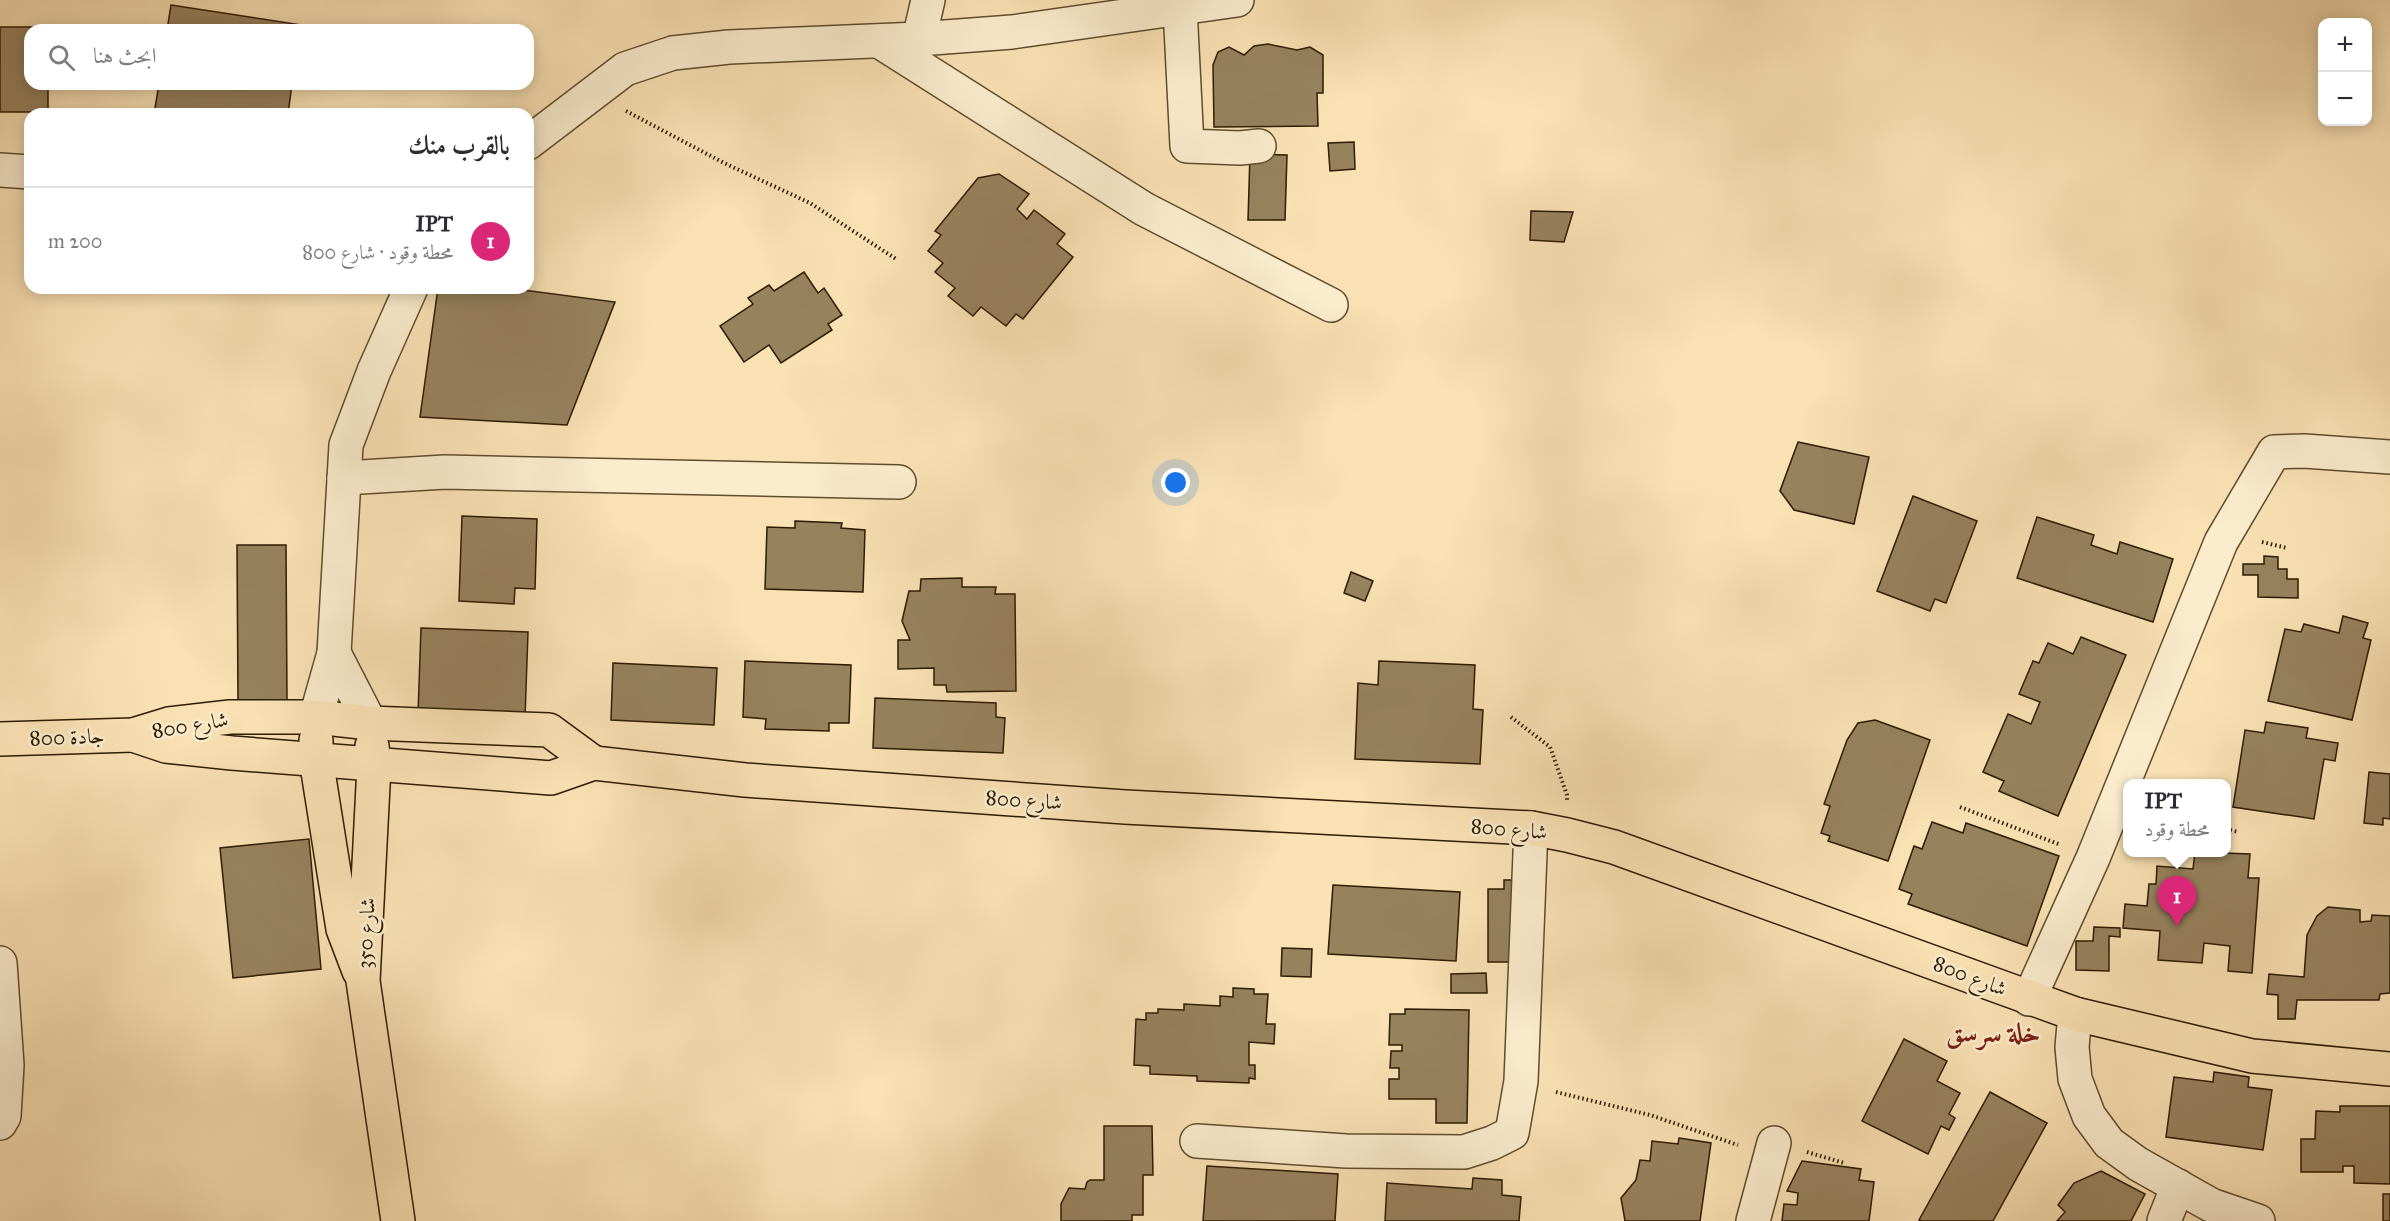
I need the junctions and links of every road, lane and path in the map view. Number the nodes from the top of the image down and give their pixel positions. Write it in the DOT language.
graph roads {
  1 [pos="928,0"];
  2 [pos="1238,0"];
  3 [pos="1180,8"];
  4 [pos="919,39"];
  5 [pos="879,40"];
  6 [pos="594,93"];
  7 [pos="534,138"];
  8 [pos="1259,146"];
  9 [pos="0,170"];
  10 [pos="24,172"];
  11 [pos="896,259"];
  12 [pos="408,294"];
  13 [pos="1330,305"];
  14 [pos="2390,457"];
  15 [pos="344,478"];
  16 [pos="899,482"];
  17 [pos="334,653"];
  18 [pos="316,717"];
  19 [pos="1511,717"];
  20 [pos="370,723"];
  21 [pos="134,735"];
  22 [pos="0,739"];
  23 [pos="316,759"];
  24 [pos="594,764"];
  25 [pos="374,766"];
  26 [pos="2125,779"];
  27 [pos="2123,784"];
  28 [pos="1960,807"];
  29 [pos="1531,828"];
  30 [pos="2231,830"];
  31 [pos="2238,832"];
  32 [pos="1567,835"];
  33 [pos="2093,858"];
  34 [pos="0,963"];
  35 [pos="363,981"];
  36 [pos="2029,999"];
  37 [pos="2075,1014"];
  38 [pos="2390,1069"];
  39 [pos="1521,1081"];
  40 [pos="0,1123"];
  41 [pos="1197,1141"];
  42 [pos="1774,1143"];
  43 [pos="1844,1163"];
  44 [pos="2178,1186"];
  45 [pos="398,1221"];
  46 [pos="1753,1221"];
  47 [pos="2164,1221"];
  48 [pos="2258,1221"];
  1 -- 4 [label="street"];
  2 -- 3 [label="street"];
  3 -- 4 [label="street"];
  3 -- 8 [label="street"];
  4 -- 5 [label="street"];
  5 -- 6 [label="street"];
  5 -- 13 [label="street"];
  6 -- 7 [label="street"];
  6 -- 11 [label="path"];
  9 -- 10 [label="street"];
  12 -- 15 [label="street"];
  14 -- 26 [label="street"];
  15 -- 16 [label="street"];
  15 -- 17 [label="street"];
  17 -- 18 [label="street"];
  17 -- 20 [label="street"];
  18 -- 20 [label="main road, شارع 800"];
  18 -- 21 [label="main road, شارع 800"];
  18 -- 23 [label="main road, شارع 350"];
  19 -- 32 [label="path"];
  20 -- 24 [label="main road, شارع 800"];
  20 -- 25 [label="main road, شارع 350"];
  21 -- 22 [label="main road, جادة 800"];
  21 -- 23 [label="main road, شارع 800"];
  23 -- 25 [label="main road, شارع 800"];
  23 -- 35 [label="main road, شارع 350"];
  24 -- 25 [label="main road, شارع 800"];
  24 -- 29 [label="main road, شارع 800"];
  25 -- 35 [label="main road, شارع 350"];
  27 -- 33 [label="street"];
  28 -- 33 [label="path"];
  29 -- 32 [label="main road, شارع 800"];
  29 -- 39 [label="street"];
  30 -- 31 [label="path"];
  32 -- 36 [label="main road, شارع 800"];
  33 -- 36 [label="street"];
  34 -- 40 [label="street"];
  35 -- 45 [label="main road"];
  36 -- 37 [label="main road, شارع 800"];
  37 -- 38 [label="main road, شارع 800"];
  37 -- 44 [label="street"];
  39 -- 41 [label="street"];
  39 -- 42 [label="path"];
  42 -- 43 [label="path"];
  42 -- 46 [label="street"];
  44 -- 47 [label="street"];
  44 -- 48 [label="street"];
}
